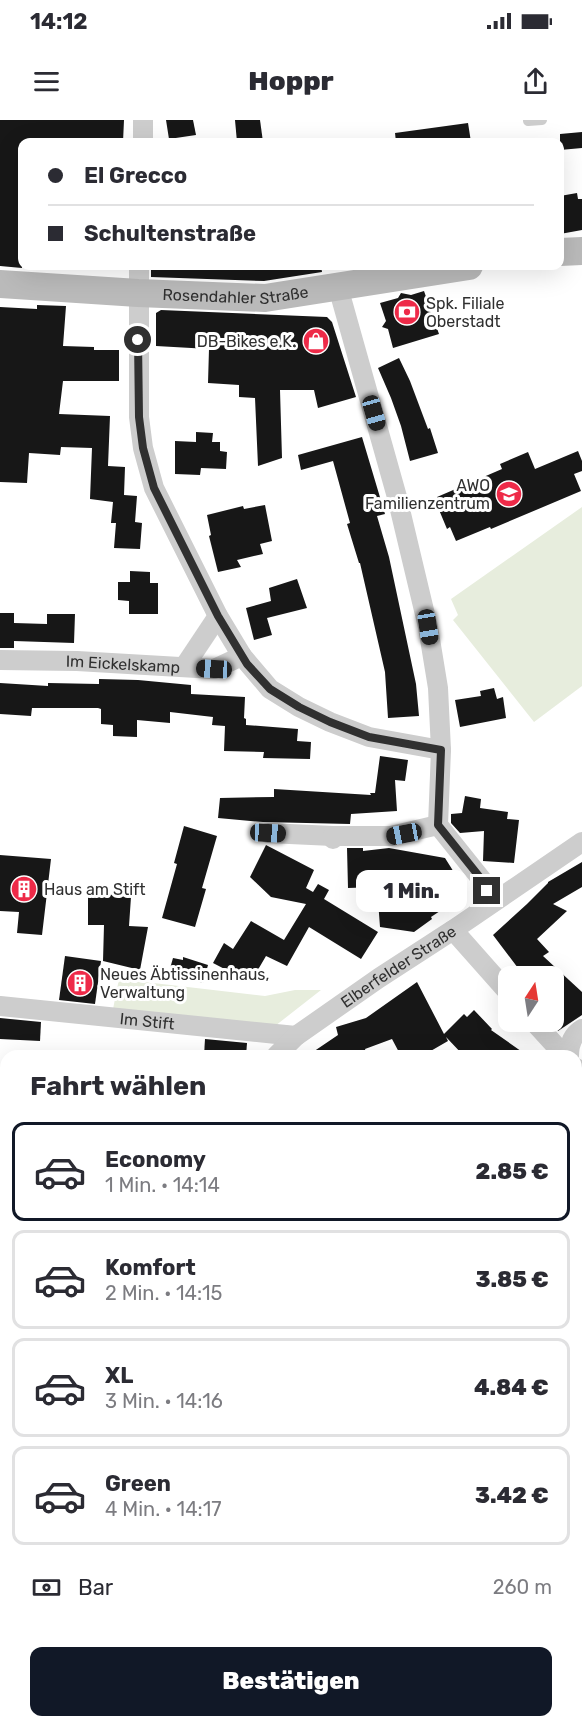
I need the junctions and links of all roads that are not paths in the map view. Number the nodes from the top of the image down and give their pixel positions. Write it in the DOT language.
graph roads {
  1 [pos="143,120"];
  2 [pos="542,120"];
  3 [pos="528,122"];
  4 [pos="143,138"];
  5 [pos="582,250"];
  6 [pos="564,252"];
  7 [pos="444,270"];
  8 [pos="138,279"];
  9 [pos="0,284"];
  10 [pos="338,287"];
  11 [pos="218,616"];
  12 [pos="242,656"];
  13 [pos="0,660"];
  14 [pos="184,667"];
  15 [pos="441,750"];
  16 [pos="438,825"];
  17 [pos="268,833"];
  18 [pos="582,842"];
  19 [pos="491,903"];
  20 [pos="453,930"];
  21 [pos="498,981"];
  22 [pos="0,1006"];
  23 [pos="582,1029"];
  24 [pos="544,1032"];
  25 [pos="296,1036"];
  26 [pos="282,1050"];
  27 [pos="561,1050"];
  28 [pos="568,1050"];
  1 -- 4 [label="street"];
  2 -- 3 [label="lane"];
  5 -- 6 [label="main road"];
  7 -- 10 [label="main road, Rosendahler Straße"];
  8 -- 9 [label="main road, Rosendahler Straße"];
  8 -- 10 [label="main road, Rosendahler Straße"];
  8 -- 11 [label="street"];
  10 -- 15 [label="street"];
  11 -- 12 [label="street"];
  11 -- 14 [label="street"];
  12 -- 14 [label="street, Im Eickelskamp"];
  12 -- 15 [label="street"];
  13 -- 14 [label="street, Im Eickelskamp"];
  15 -- 16 [label="street"];
  16 -- 17 [label="street"];
  16 -- 19 [label="street"];
  18 -- 19 [label="street, Elberfelder Straße"];
  19 -- 20 [label="street, Elberfelder Straße"];
  20 -- 21 [label="street"];
  20 -- 25 [label="street, Elberfelder Straße"];
  22 -- 25 [label="street, Im Stift"];
  23 -- 28 [label="street"];
  24 -- 27 [label="street"];
  25 -- 26 [label="street, Elberfelder Straße"];
}
